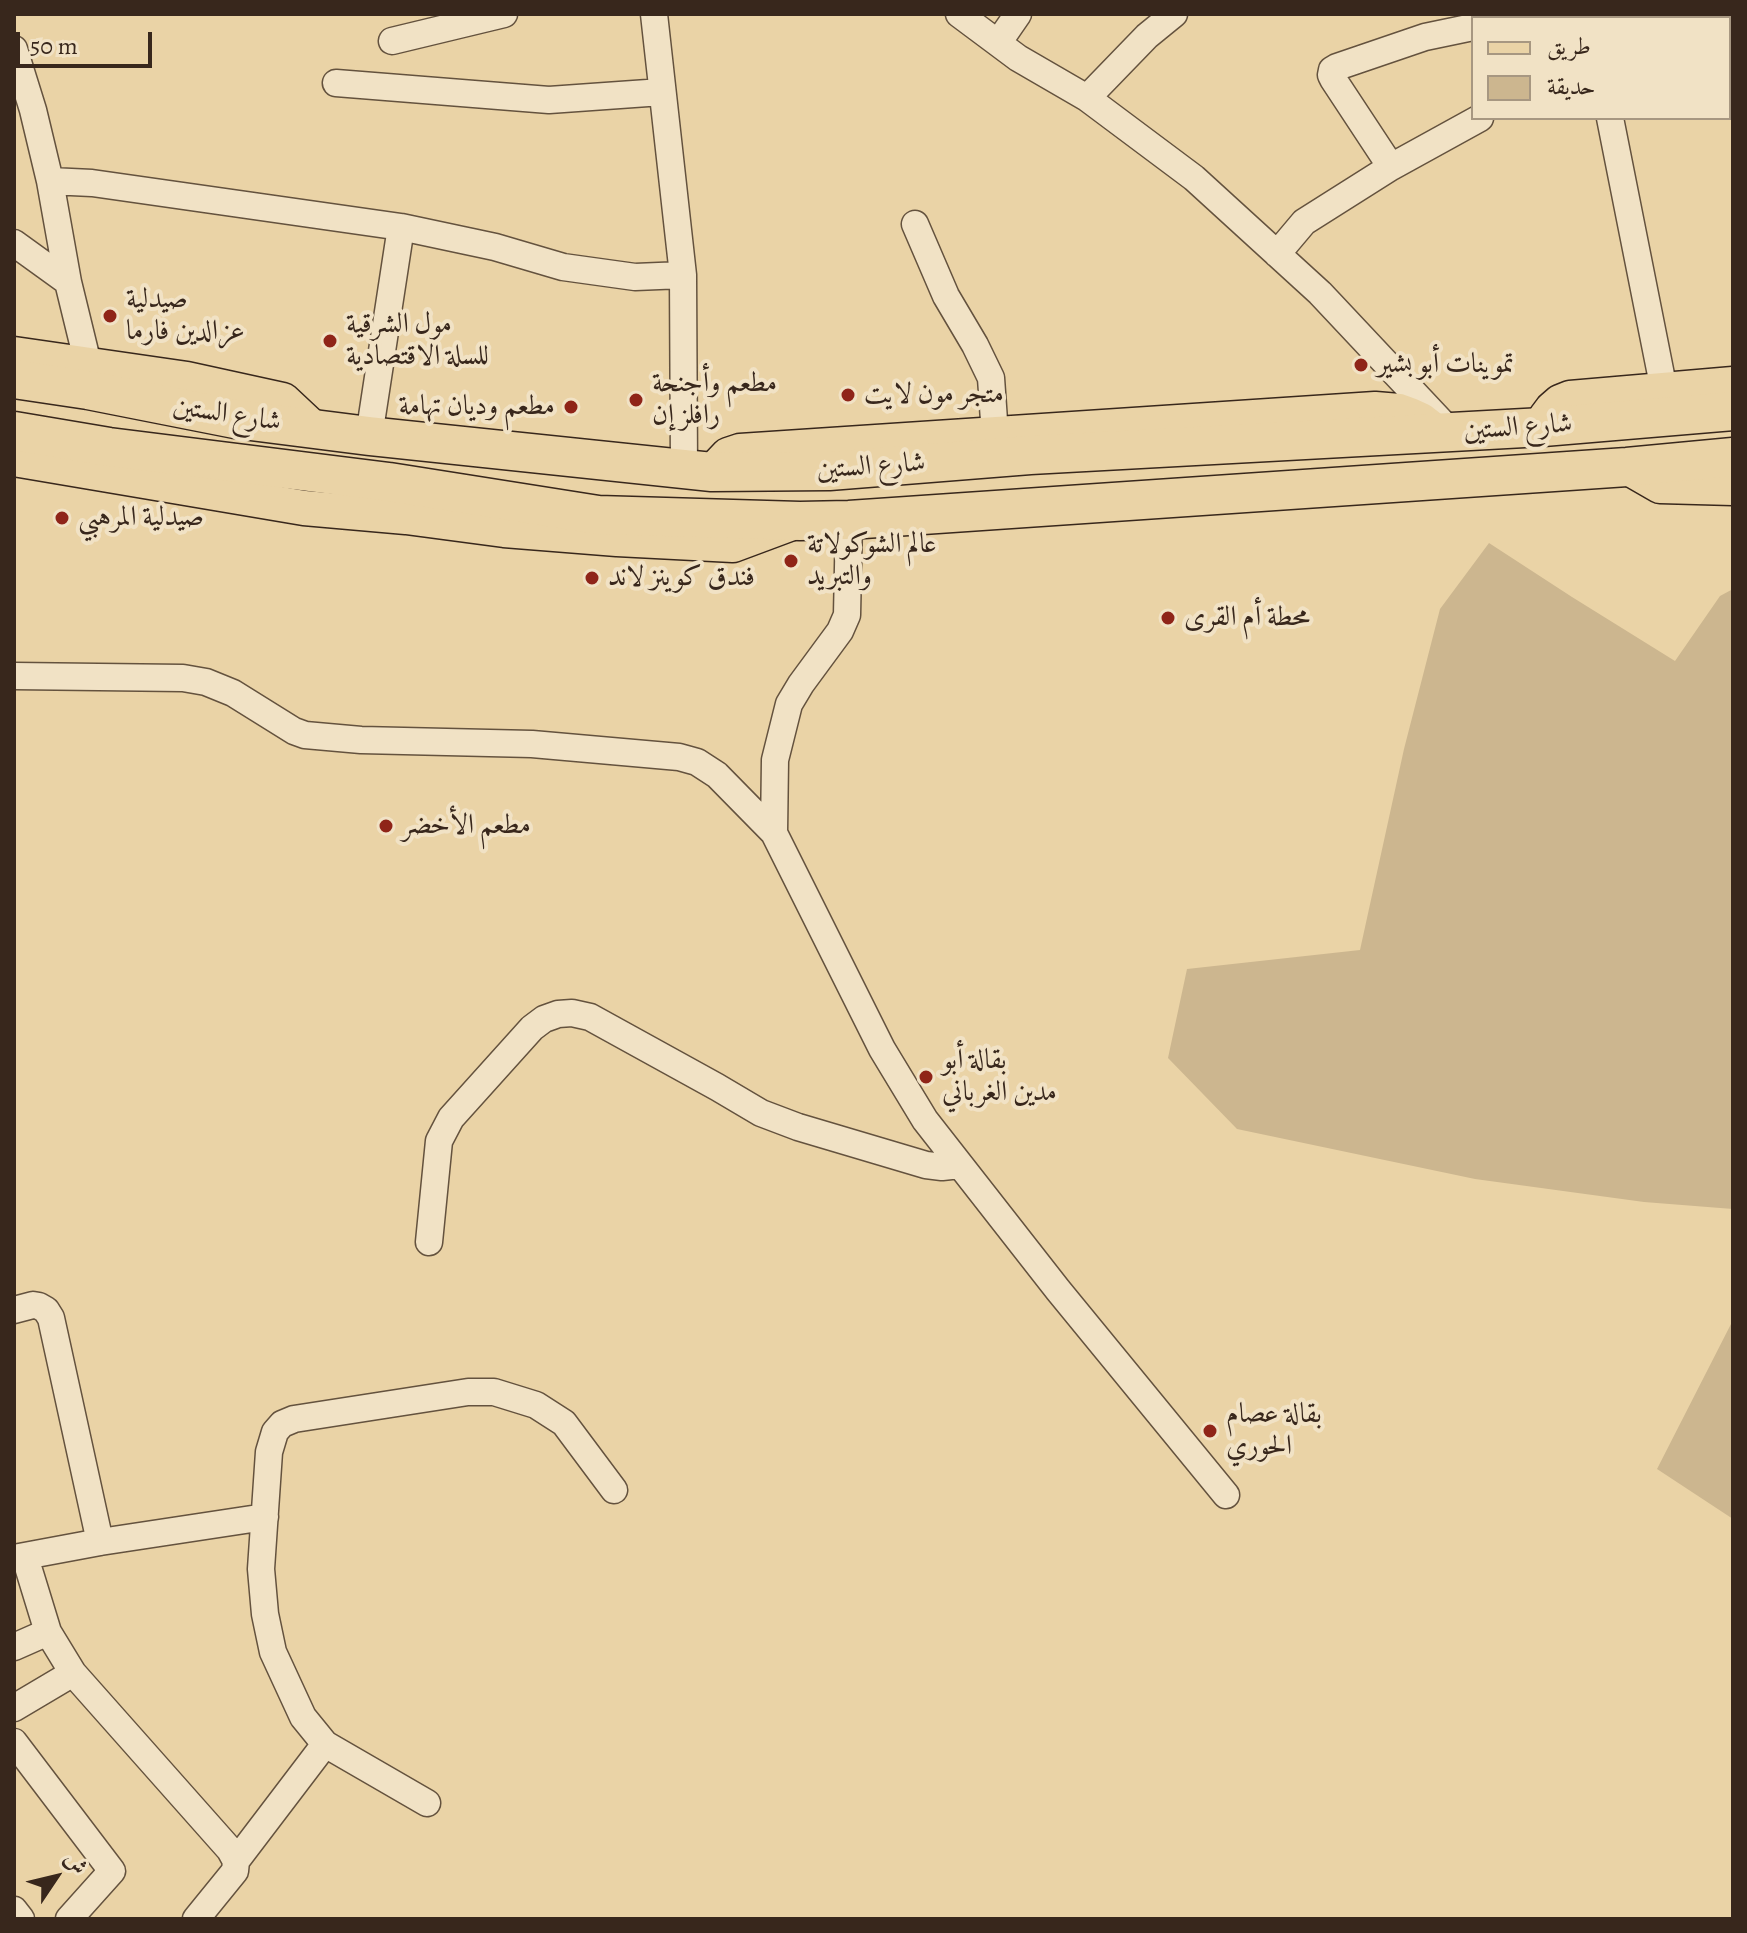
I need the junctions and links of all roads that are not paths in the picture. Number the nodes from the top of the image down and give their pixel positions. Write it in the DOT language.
graph roads {
  1 [pos="504,14"];
  2 [pos="654,14"];
  3 [pos="959,14"];
  4 [pos="1018,14"];
  5 [pos="1174,14"];
  6 [pos="1471,27"];
  7 [pos="392,41"];
  8 [pos="998,43"];
  9 [pos="14,49"];
  10 [pos="336,83"];
  11 [pos="662,92"];
  12 [pos="1087,98"];
  13 [pos="1476,120"];
  14 [pos="1610,120"];
  15 [pos="1391,167"];
  16 [pos="50,181"];
  17 [pos="915,224"];
  18 [pos="401,227"];
  19 [pos="14,243"];
  20 [pos="1277,254"];
  21 [pos="683,275"];
  22 [pos="68,282"];
  23 [pos="14,354"];
  24 [pos="88,364"];
  25 [pos="14,379"];
  26 [pos="1664,390"];
  27 [pos="1719,399"];
  28 [pos="1543,427"];
  29 [pos="314,429"];
  30 [pos="14,431"];
  31 [pos="1446,434"];
  32 [pos="369,436"];
  33 [pos="1018,441"];
  34 [pos="1733,457"];
  35 [pos="14,459"];
  36 [pos="104,460"];
  37 [pos="1627,467"];
  38 [pos="698,470"];
  39 [pos="1733,488"];
  40 [pos="849,520"];
  41 [pos="14,676"];
  42 [pos="774,833"];
  43 [pos="960,1165"];
  44 [pos="429,1242"];
  45 [pos="14,1310"];
  46 [pos="614,1490"];
  47 [pos="1226,1495"];
  48 [pos="265,1517"];
  49 [pos="100,1542"];
  50 [pos="20,1558"];
  51 [pos="48,1632"];
  52 [pos="14,1647"];
  53 [pos="73,1673"];
  54 [pos="14,1708"];
  55 [pos="14,1742"];
  56 [pos="325,1744"];
  57 [pos="427,1803"];
  58 [pos="236,1861"];
  59 [pos="14,1910"];
  60 [pos="21,1919"];
  61 [pos="69,1919"];
  62 [pos="196,1919"];
  1 -- 7 [label="street"];
  2 -- 11 [label="street"];
  3 -- 8 [label="street"];
  4 -- 8 [label="street"];
  5 -- 12 [label="street"];
  6 -- 15 [label="street"];
  8 -- 12 [label="street"];
  9 -- 16 [label="street"];
  10 -- 11 [label="street"];
  11 -- 21 [label="street"];
  12 -- 20 [label="street"];
  13 -- 15 [label="street"];
  14 -- 26 [label="street"];
  15 -- 20 [label="street"];
  16 -- 18 [label="street"];
  16 -- 22 [label="street"];
  17 -- 33 [label="street"];
  18 -- 21 [label="street"];
  18 -- 32 [label="street"];
  19 -- 22 [label="street"];
  20 -- 31 [label="street"];
  21 -- 38 [label="street"];
  22 -- 24 [label="street"];
  23 -- 24 [label="main road"];
  24 -- 29 [label="main road"];
  25 -- 29 [label="highway, شارع الستين"];
  26 -- 27 [label="main road"];
  26 -- 28 [label="main road"];
  27 -- 28 [label="highway, شارع الستين"];
  28 -- 31 [label="highway, شارع الستين"];
  29 -- 32 [label="highway, شارع الستين"];
  30 -- 36 [label="highway, شارع الستين"];
  31 -- 33 [label="highway, شارع الستين"];
  32 -- 38 [label="highway, شارع الستين"];
  33 -- 38 [label="highway, شارع الستين"];
  34 -- 37 [label="highway, شارع الستين"];
  35 -- 36 [label="main road"];
  36 -- 40 [label="highway, شارع الستين"];
  37 -- 39 [label="main road"];
  37 -- 40 [label="highway, شارع الستين"];
  40 -- 42 [label="street"];
  41 -- 42 [label="street"];
  42 -- 43 [label="street"];
  43 -- 44 [label="street"];
  43 -- 47 [label="street"];
  45 -- 49 [label="street"];
  46 -- 48 [label="street"];
  48 -- 49 [label="street"];
  48 -- 56 [label="street"];
  49 -- 50 [label="street"];
  50 -- 51 [label="street"];
  51 -- 52 [label="street"];
  51 -- 53 [label="street"];
  53 -- 54 [label="street"];
  53 -- 58 [label="street"];
  55 -- 61 [label="street"];
  56 -- 57 [label="street"];
  56 -- 58 [label="street"];
  58 -- 62 [label="street"];
  59 -- 60 [label="street"];
}
